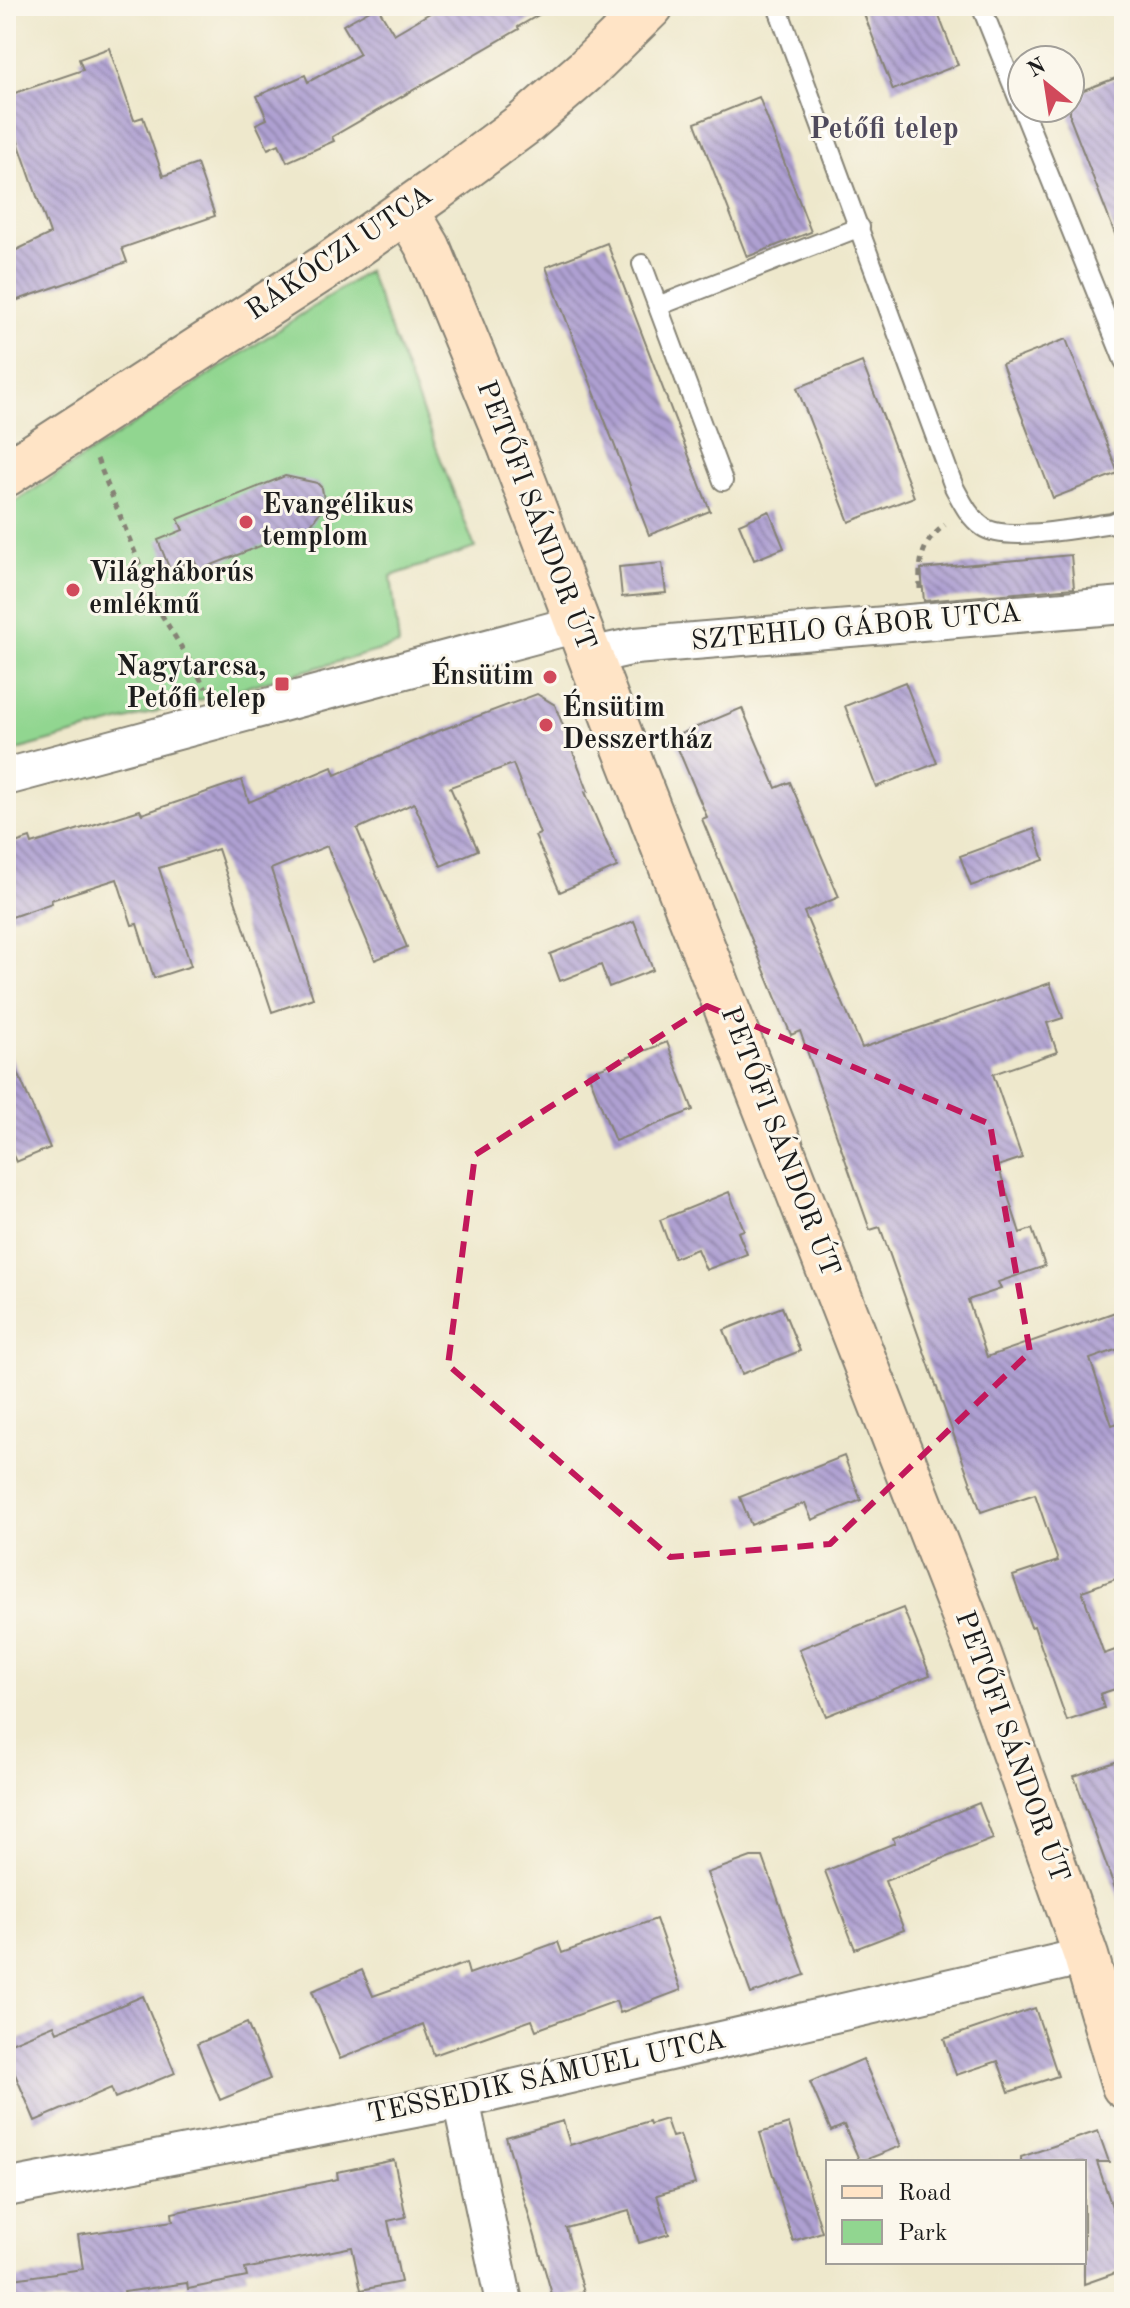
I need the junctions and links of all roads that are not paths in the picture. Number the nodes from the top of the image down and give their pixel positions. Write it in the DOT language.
graph roads {
  1 [pos="651,6"];
  2 [pos="777,6"];
  3 [pos="981,6"];
  4 [pos="406,210"];
  5 [pos="860,227"];
  6 [pos="642,264"];
  7 [pos="658,306"];
  8 [pos="1124,361"];
  9 [pos="6,474"];
  10 [pos="723,481"];
  11 [pos="1124,518"];
  12 [pos="1124,605"];
  13 [pos="583,640"];
  14 [pos="6,777"];
  15 [pos="1086,1956"];
  16 [pos="1124,2086"];
  17 [pos="461,2100"];
  18 [pos="6,2188"];
  19 [pos="504,2302"];
  1 -- 4 [label="main road, RÁKÓCZI UTCA"];
  2 -- 5 [label="lane"];
  3 -- 8 [label="lane"];
  4 -- 9 [label="main road, RÁKÓCZI UTCA"];
  4 -- 13 [label="main road, PETŐFI SÁNDOR ÚT"];
  5 -- 7 [label="lane"];
  5 -- 11 [label="lane"];
  6 -- 7 [label="lane"];
  7 -- 10 [label="lane"];
  12 -- 13 [label="street, SZTEHLO GÁBOR UTCA"];
  13 -- 14 [label="street"];
  13 -- 15 [label="main road, PETŐFI SÁNDOR ÚT"];
  15 -- 16 [label="main road, PETŐFI SÁNDOR ÚT"];
  15 -- 17 [label="street, TESSEDIK SÁMUEL UTCA"];
  17 -- 18 [label="street, TESSEDIK SÁMUEL UTCA"];
  17 -- 19 [label="street"];
}
